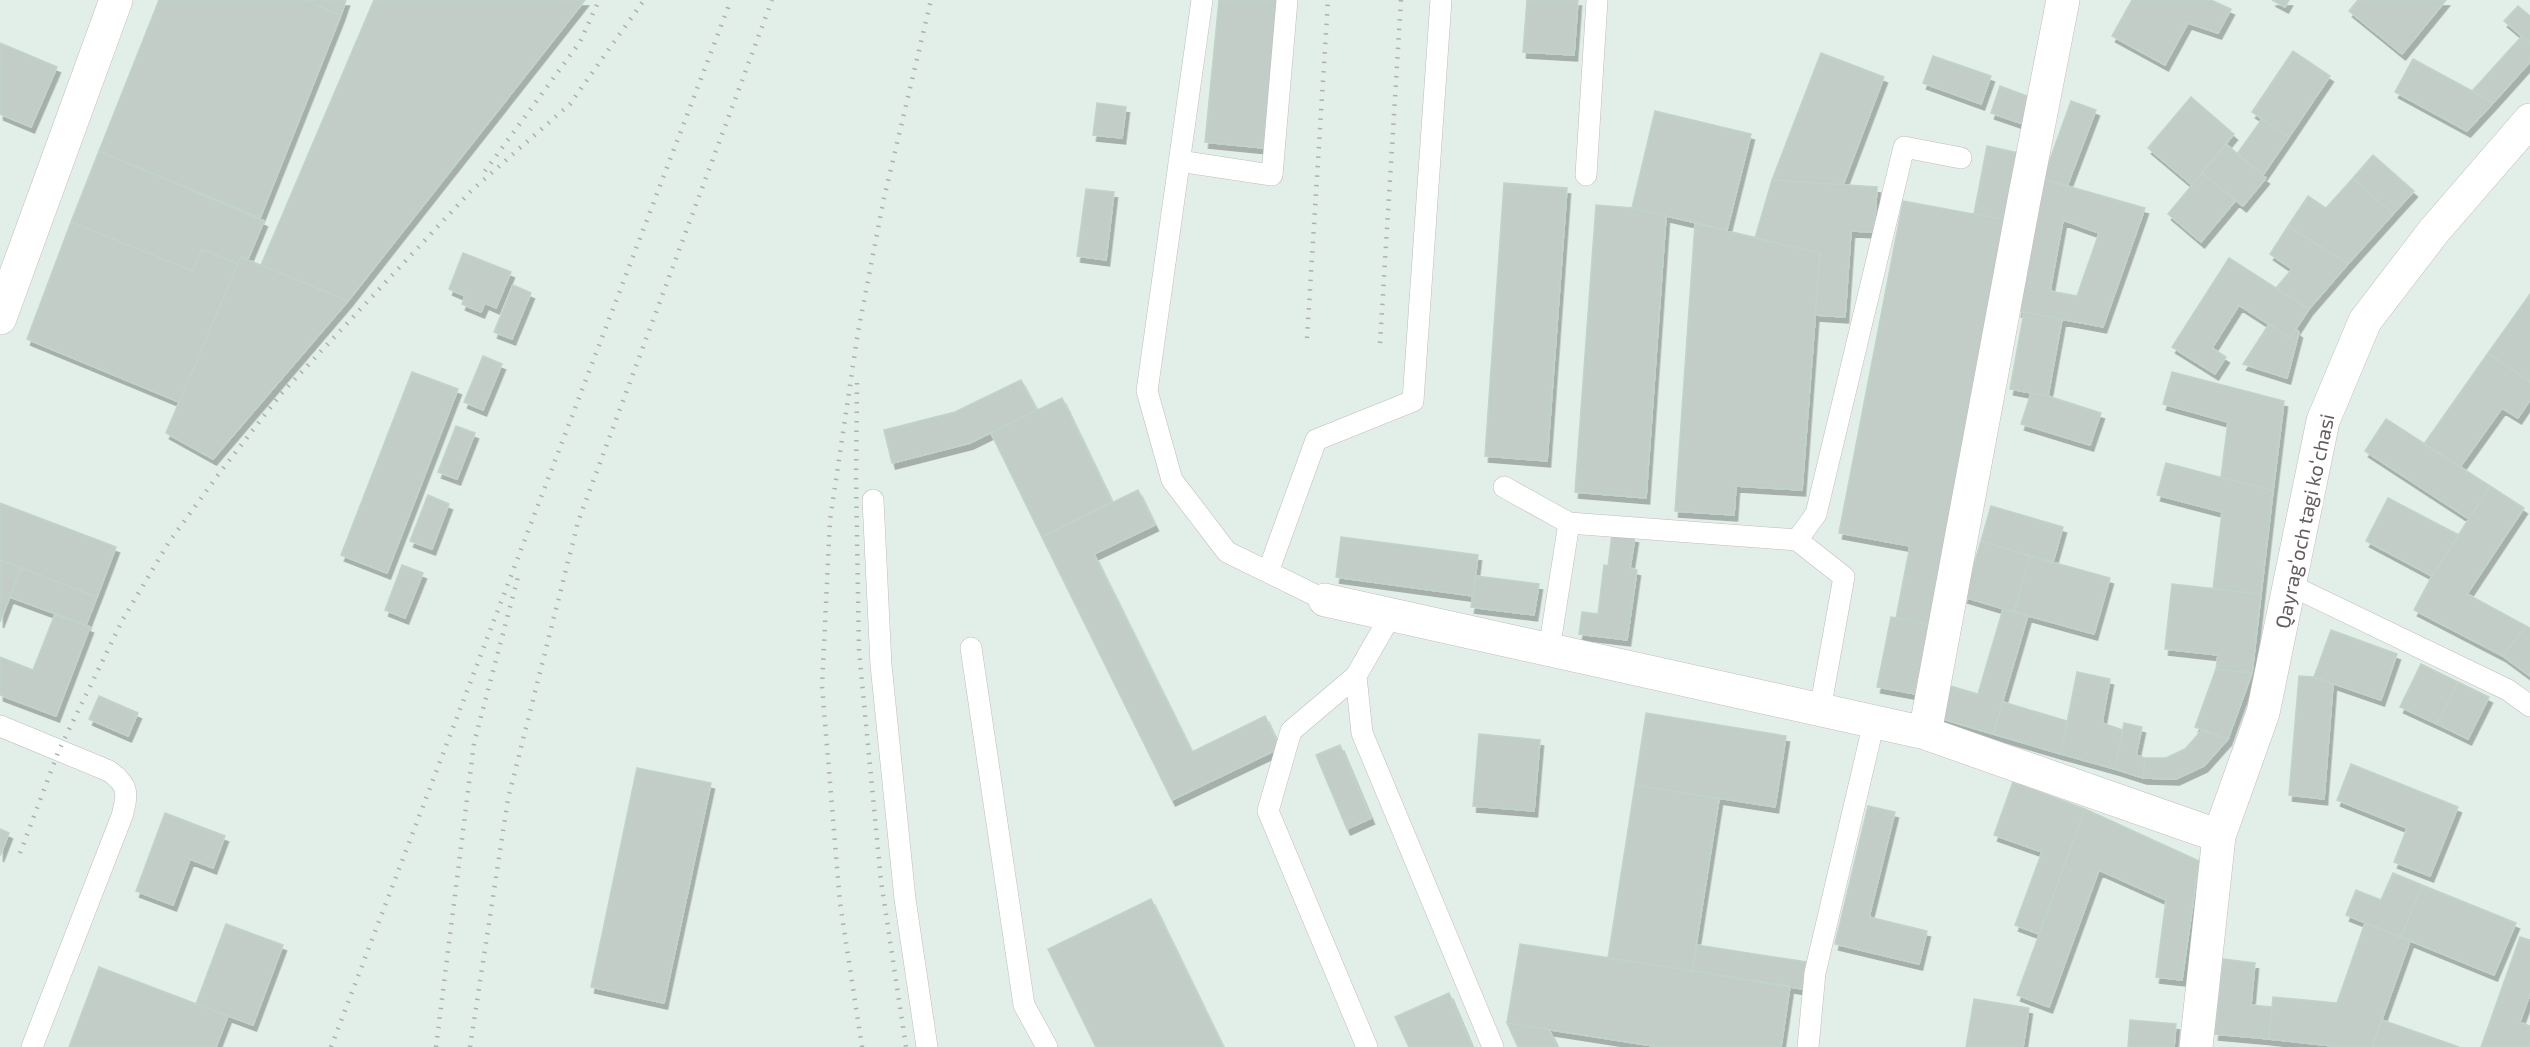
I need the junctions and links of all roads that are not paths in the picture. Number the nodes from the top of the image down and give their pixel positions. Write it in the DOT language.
graph roads {
  1 [pos="116,0"];
  2 [pos="1202,0"];
  3 [pos="1287,0"];
  4 [pos="1441,0"];
  5 [pos="1597,0"];
  6 [pos="2063,0"];
  7 [pos="2530,120"];
  8 [pos="1961,158"];
  9 [pos="1179,161"];
  10 [pos="1586,175"];
  11 [pos="0,318"];
  12 [pos="1504,487"];
  13 [pos="873,500"];
  14 [pos="1569,523"];
  15 [pos="1797,540"];
  16 [pos="1268,572"];
  17 [pos="2290,585"];
  18 [pos="1325,600"];
  19 [pos="1391,615"];
  20 [pos="971,648"];
  21 [pos="1549,650"];
  22 [pos="1356,676"];
  23 [pos="2530,706"];
  24 [pos="1820,710"];
  25 [pos="1874,722"];
  26 [pos="0,726"];
  27 [pos="1924,733"];
  28 [pos="2219,836"];
  29 [pos="32,1047"];
  30 [pos="927,1047"];
  31 [pos="1047,1047"];
  32 [pos="1367,1047"];
  33 [pos="1493,1047"];
  34 [pos="1808,1047"];
  35 [pos="2196,1047"];
  1 -- 11 [label="street"];
  2 -- 9 [label="lane"];
  3 -- 9 [label="lane"];
  4 -- 16 [label="lane"];
  5 -- 10 [label="lane"];
  6 -- 27 [label="street"];
  7 -- 17 [label="street, Qayragʻoch tagi koʻchasi"];
  8 -- 15 [label="lane"];
  9 -- 16 [label="lane"];
  12 -- 14 [label="lane"];
  13 -- 30 [label="lane"];
  14 -- 15 [label="lane"];
  14 -- 21 [label="lane"];
  15 -- 24 [label="lane"];
  16 -- 18 [label="lane"];
  17 -- 23 [label="lane"];
  17 -- 28 [label="street, Qayragʻoch tagi koʻchasi"];
  18 -- 19 [label="street"];
  19 -- 21 [label="street"];
  19 -- 22 [label="lane"];
  20 -- 31 [label="lane"];
  21 -- 24 [label="street"];
  22 -- 32 [label="lane"];
  22 -- 33 [label="lane"];
  24 -- 25 [label="street"];
  25 -- 27 [label="street"];
  25 -- 34 [label="lane"];
  26 -- 29 [label="lane"];
  27 -- 28 [label="street"];
  28 -- 35 [label="street, Qayragʻoch tagi koʻchasi"];
}
